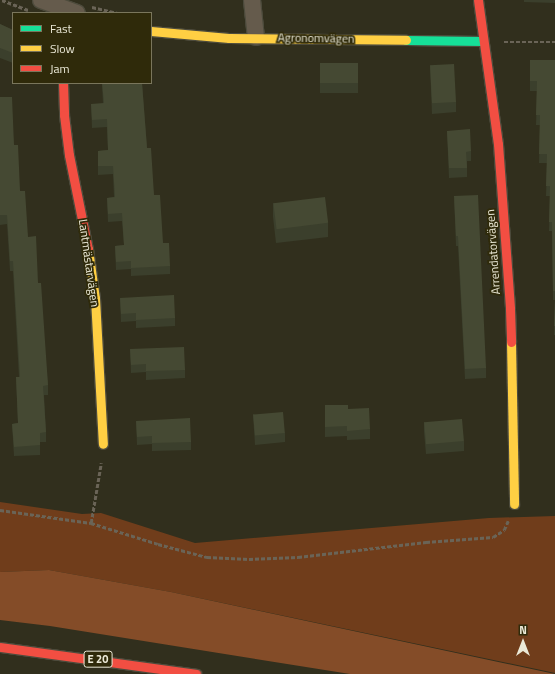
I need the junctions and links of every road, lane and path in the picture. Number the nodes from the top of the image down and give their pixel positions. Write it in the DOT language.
graph roads {
  1 [pos="2,0"];
  2 [pos="252,0"];
  3 [pos="478,0"];
  4 [pos="36,6"];
  5 [pos="70,12"];
  6 [pos="152,30"];
  7 [pos="256,37"];
  8 [pos="482,42"];
  9 [pos="555,42"];
  10 [pos="63,84"];
  11 [pos="103,444"];
  12 [pos="514,504"];
  13 [pos="0,510"];
  14 [pos="91,522"];
  15 [pos="0,646"];
  16 [pos="196,674"];
  1 -- 4 [label="path"];
  2 -- 7 [label="street"];
  3 -- 8 [label="main road, Arrendatorvägen"];
  4 -- 5 [label="street"];
  6 -- 7 [label="main road, Agronomvägen"];
  7 -- 8 [label="main road, Agronomvägen"];
  8 -- 9 [label="path"];
  8 -- 12 [label="main road, Arrendatorvägen"];
  10 -- 11 [label="main road, Lantmästarvägen"];
  11 -- 14 [label="path"];
  12 -- 14 [label="path"];
  13 -- 14 [label="path"];
  15 -- 16 [label="main road, E 20"];
}
